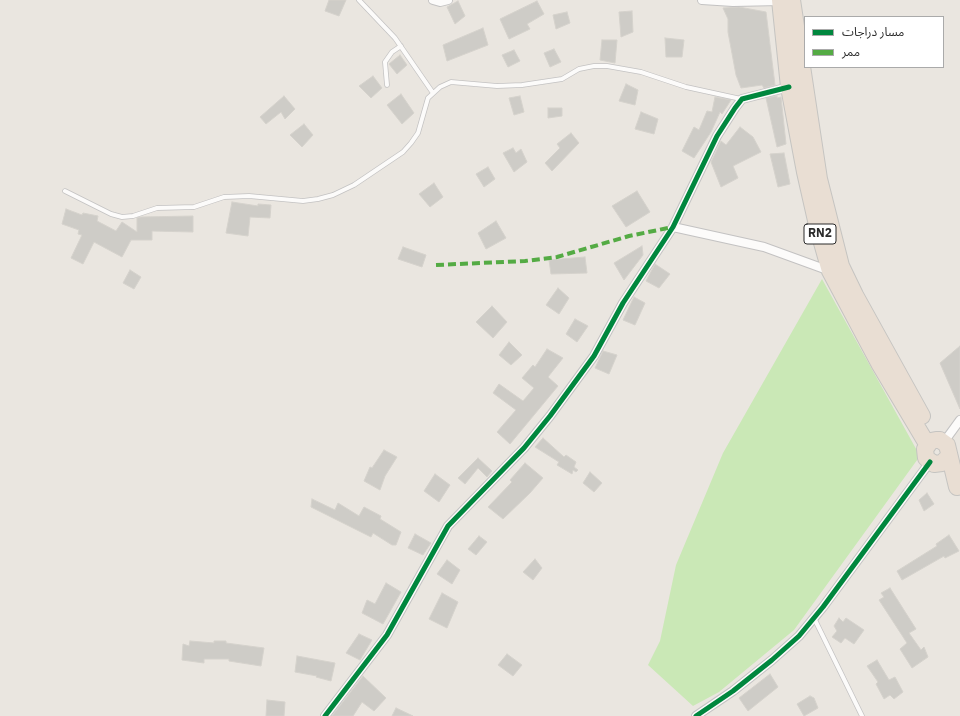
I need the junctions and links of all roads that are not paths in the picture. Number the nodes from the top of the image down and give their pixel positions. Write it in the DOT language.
graph roads {
  1 [pos="359,0"];
  2 [pos="433,0"];
  3 [pos="448,0"];
  4 [pos="702,0"];
  5 [pos="784,0"];
  6 [pos="401,46"];
  7 [pos="387,85"];
  8 [pos="789,87"];
  9 [pos="433,93"];
  10 [pos="742,99"];
  11 [pos="64,191"];
  12 [pos="673,227"];
  13 [pos="830,271"];
  14 [pos="960,420"];
  15 [pos="937,451"];
  16 [pos="959,489"];
  17 [pos="814,618"];
  18 [pos="325,716"];
  19 [pos="696,716"];
  20 [pos="862,716"];
  1 -- 6 [label="lane"];
  2 -- 3 [label="street"];
  4 -- 5 [label="street"];
  5 -- 8 [label="highway, RN2"];
  5 -- 15 [label="highway, RN2"];
  6 -- 7 [label="lane"];
  6 -- 9 [label="lane"];
  8 -- 10 [label="street"];
  8 -- 13 [label="highway, RN2"];
  9 -- 10 [label="lane"];
  9 -- 11 [label="lane"];
  10 -- 12 [label="street"];
  12 -- 13 [label="street"];
  12 -- 18 [label="street"];
  13 -- 15 [label="highway, RN2"];
  14 -- 15 [label="street"];
  15 -- 16 [label="highway, RN2"];
  15 -- 17 [label="street"];
  17 -- 19 [label="street"];
  17 -- 20 [label="lane"];
}
